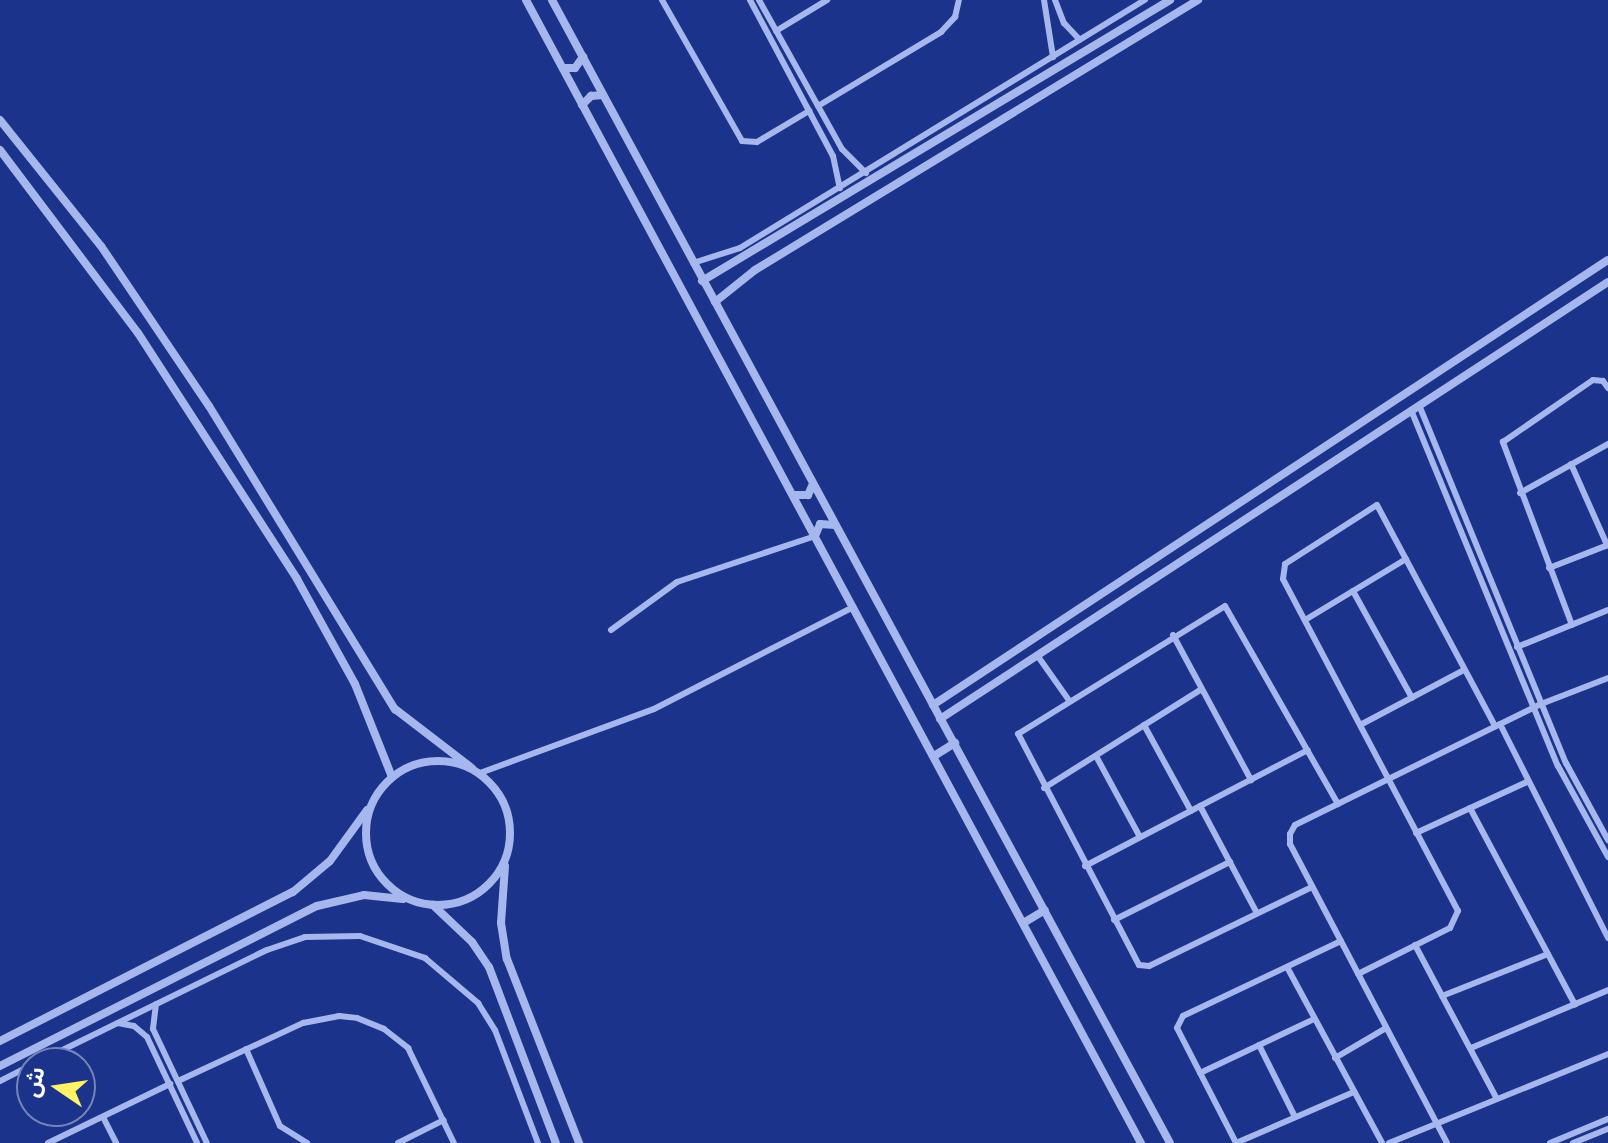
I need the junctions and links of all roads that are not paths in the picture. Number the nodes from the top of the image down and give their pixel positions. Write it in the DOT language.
graph roads {
  1 [pos="526,0"];
  2 [pos="552,0"];
  3 [pos="662,0"];
  4 [pos="750,0"];
  5 [pos="759,0"];
  6 [pos="827,0"];
  7 [pos="959,0"];
  8 [pos="1044,0"];
  9 [pos="1055,0"];
  10 [pos="1145,0"];
  11 [pos="1170,0"];
  12 [pos="1198,0"];
  13 [pos="776,31"];
  14 [pos="1080,40"];
  15 [pos="583,57"];
  16 [pos="1053,57"];
  17 [pos="563,68"];
  18 [pos="1049,74"];
  19 [pos="1057,87"];
  20 [pos="603,95"];
  21 [pos="582,105"];
  22 [pos="818,106"];
  23 [pos="809,111"];
  24 [pos="0,120"];
  25 [pos="0,150"];
  26 [pos="866,173"];
  27 [pos="840,188"];
  28 [pos="1608,260"];
  29 [pos="693,263"];
  30 [pos="702,281"];
  31 [pos="1608,282"];
  32 [pos="1556,294"];
  33 [pos="715,302"];
  34 [pos="1565,309"];
  35 [pos="1608,388"];
  36 [pos="1415,408"];
  37 [pos="1608,444"];
  38 [pos="1571,464"];
  39 [pos="1284,473"];
  40 [pos="813,484"];
  41 [pos="1293,487"];
  42 [pos="1520,493"];
  43 [pos="793,495"];
  44 [pos="836,525"];
  45 [pos="815,536"];
  46 [pos="1608,545"];
  47 [pos="1406,559"];
  48 [pos="1549,568"];
  49 [pos="1353,591"];
  50 [pos="853,607"];
  51 [pos="1608,610"];
  52 [pos="1305,620"];
  53 [pos="1572,625"];
  54 [pos="611,630"];
  55 [pos="1173,635"];
  56 [pos="1517,647"];
  57 [pos="1037,655"];
  58 [pos="1464,670"];
  59 [pos="1608,678"];
  60 [pos="1202,689"];
  61 [pos="1412,698"];
  62 [pos="1068,699"];
  63 [pos="1541,704"];
  64 [pos="933,705"];
  65 [pos="1533,708"];
  66 [pos="940,719"];
  67 [pos="1362,724"];
  68 [pos="1144,725"];
  69 [pos="1497,725"];
  70 [pos="955,743"];
  71 [pos="1308,750"];
  72 [pos="934,756"];
  73 [pos="1096,756"];
  74 [pos="476,770"];
  75 [pos="392,777"];
  76 [pos="1390,778"];
  77 [pos="1251,780"];
  78 [pos="1529,781"];
  79 [pos="1044,788"];
  80 [pos="374,799"];
  81 [pos="1338,804"];
  82 [pos="1200,806"];
  83 [pos="1470,808"];
  84 [pos="1191,811"];
  85 [pos="1416,833"];
  86 [pos="1140,837"];
  87 [pos="1608,840"];
  88 [pos="506,857"];
  89 [pos="1608,857"];
  90 [pos="1230,862"];
  91 [pos="1085,866"];
  92 [pos="1312,887"];
  93 [pos="414,901"];
  94 [pos="432,905"];
  95 [pos="1045,910"];
  96 [pos="1257,913"];
  97 [pos="1114,920"];
  98 [pos="1025,922"];
  99 [pos="1608,938"];
  100 [pos="1341,941"];
  101 [pos="1415,945"];
  102 [pos="1548,954"];
  103 [pos="1287,967"];
  104 [pos="1358,974"];
  105 [pos="520,990"];
  106 [pos="1608,990"];
  107 [pos="1442,996"];
  108 [pos="501,997"];
  109 [pos="156,1004"];
  110 [pos="1575,1005"];
  111 [pos="1314,1019"];
  112 [pos="118,1023"];
  113 [pos="1386,1028"];
  114 [pos="0,1041"];
  115 [pos="1259,1045"];
  116 [pos="69,1047"];
  117 [pos="1471,1048"];
  118 [pos="246,1049"];
  119 [pos="1608,1054"];
  120 [pos="1335,1058"];
  121 [pos="0,1066"];
  122 [pos="1200,1073"];
  123 [pos="178,1081"];
  124 [pos="170,1084"];
  125 [pos="1354,1092"];
  126 [pos="1497,1099"];
  127 [pos="103,1117"];
  128 [pos="1295,1117"];
  129 [pos="1608,1119"];
  130 [pos="444,1120"];
  131 [pos="1437,1123"];
  132 [pos="1608,1129"];
  133 [pos="48,1143"];
  134 [pos="116,1143"];
  135 [pos="197,1143"];
  136 [pos="207,1143"];
  137 [pos="307,1143"];
  138 [pos="398,1143"];
  139 [pos="454,1143"];
  140 [pos="538,1143"];
  141 [pos="556,1143"];
  142 [pos="579,1143"];
  143 [pos="1141,1143"];
  144 [pos="1170,1143"];
  145 [pos="1382,1143"];
  146 [pos="1389,1143"];
  147 [pos="1447,1143"];
  148 [pos="1550,1143"];
  149 [pos="1573,1143"];
  1 -- 17 [label="street"];
  2 -- 15 [label="street"];
  3 -- 23 [label="street"];
  4 -- 23 [label="street"];
  5 -- 13 [label="street"];
  6 -- 13 [label="street"];
  7 -- 22 [label="street"];
  8 -- 16 [label="street"];
  9 -- 14 [label="street"];
  10 -- 14 [label="street"];
  11 -- 18 [label="street"];
  12 -- 19 [label="street"];
  13 -- 22 [label="street"];
  14 -- 16 [label="street"];
  15 -- 17 [label="street"];
  15 -- 20 [label="street"];
  16 -- 26 [label="street"];
  17 -- 21 [label="street"];
  18 -- 19 [label="street"];
  18 -- 30 [label="street"];
  19 -- 33 [label="street"];
  20 -- 21 [label="street"];
  20 -- 29 [label="street"];
  21 -- 43 [label="street"];
  22 -- 26 [label="street"];
  23 -- 27 [label="street"];
  24 -- 74 [label="street"];
  25 -- 75 [label="street"];
  26 -- 27 [label="street"];
  27 -- 29 [label="street"];
  28 -- 32 [label="street"];
  29 -- 30 [label="street"];
  30 -- 33 [label="street"];
  31 -- 34 [label="street"];
  32 -- 34 [label="street"];
  32 -- 39 [label="street"];
  33 -- 40 [label="street"];
  34 -- 36 [label="street"];
  35 -- 42 [label="street"];
  36 -- 41 [label="street"];
  36 -- 56 [label="street"];
  36 -- 65 [label="street"];
  37 -- 38 [label="street"];
  38 -- 42 [label="street"];
  38 -- 46 [label="street"];
  39 -- 41 [label="street"];
  39 -- 64 [label="street"];
  40 -- 43 [label="street"];
  40 -- 44 [label="street"];
  41 -- 57 [label="street"];
  42 -- 48 [label="street"];
  43 -- 45 [label="street"];
  44 -- 45 [label="street"];
  44 -- 64 [label="street"];
  45 -- 50 [label="street"];
  45 -- 54 [label="street"];
  46 -- 48 [label="street"];
  47 -- 49 [label="street"];
  47 -- 52 [label="street"];
  47 -- 58 [label="street"];
  48 -- 53 [label="street"];
  49 -- 52 [label="street"];
  49 -- 61 [label="street"];
  50 -- 72 [label="street"];
  50 -- 74 [label="street"];
  51 -- 53 [label="street"];
  52 -- 67 [label="street"];
  53 -- 56 [label="street"];
  55 -- 60 [label="street"];
  55 -- 62 [label="street"];
  55 -- 71 [label="street"];
  56 -- 63 [label="street"];
  57 -- 62 [label="street"];
  57 -- 66 [label="street"];
  58 -- 61 [label="street"];
  58 -- 69 [label="street"];
  59 -- 63 [label="street"];
  60 -- 68 [label="street"];
  60 -- 77 [label="street"];
  61 -- 67 [label="street"];
  62 -- 79 [label="street"];
  63 -- 65 [label="street"];
  63 -- 87 [label="street"];
  64 -- 66 [label="street"];
  65 -- 69 [label="street"];
  65 -- 89 [label="street"];
  66 -- 70 [label="street"];
  67 -- 76 [label="street"];
  68 -- 73 [label="street"];
  68 -- 84 [label="street"];
  69 -- 76 [label="street"];
  69 -- 78 [label="street"];
  70 -- 72 [label="street"];
  70 -- 95 [label="street"];
  71 -- 77 [label="street"];
  71 -- 81 [label="street"];
  72 -- 98 [label="street"];
  73 -- 79 [label="street"];
  73 -- 86 [label="street"];
  74 -- 75 [label="street"];
  74 -- 88 [label="street"];
  75 -- 80 [label="street"];
  76 -- 81 [label="street"];
  76 -- 85 [label="street"];
  77 -- 82 [label="street"];
  78 -- 83 [label="street"];
  78 -- 99 [label="street"];
  79 -- 91 [label="street"];
  80 -- 93 [label="street"];
  80 -- 114 [label="street"];
  81 -- 92 [label="street"];
  82 -- 84 [label="street"];
  82 -- 90 [label="street"];
  83 -- 85 [label="street"];
  83 -- 102 [label="street"];
  84 -- 86 [label="street"];
  85 -- 101 [label="street"];
  86 -- 91 [label="street"];
  88 -- 94 [label="street"];
  88 -- 105 [label="street"];
  90 -- 96 [label="street"];
  90 -- 97 [label="street"];
  91 -- 97 [label="street"];
  92 -- 96 [label="street"];
  92 -- 100 [label="street"];
  93 -- 94 [label="street"];
  93 -- 121 [label="street"];
  94 -- 108 [label="street"];
  95 -- 98 [label="street"];
  95 -- 144 [label="street"];
  96 -- 97 [label="street"];
  98 -- 143 [label="street"];
  100 -- 103 [label="street"];
  100 -- 104 [label="street"];
  101 -- 104 [label="street"];
  101 -- 107 [label="street"];
  102 -- 107 [label="street"];
  102 -- 110 [label="street"];
  103 -- 111 [label="street"];
  103 -- 122 [label="street"];
  104 -- 113 [label="street"];
  105 -- 108 [label="street"];
  105 -- 142 [label="street"];
  106 -- 110 [label="street"];
  107 -- 117 [label="street"];
  108 -- 141 [label="street"];
  109 -- 112 [label="street"];
  109 -- 123 [label="street"];
  109 -- 140 [label="street"];
  110 -- 117 [label="street"];
  111 -- 115 [label="street"];
  111 -- 120 [label="street"];
  112 -- 116 [label="street"];
  112 -- 124 [label="street"];
  113 -- 120 [label="street"];
  113 -- 131 [label="street"];
  115 -- 122 [label="street"];
  115 -- 128 [label="street"];
  117 -- 126 [label="street"];
  118 -- 123 [label="street"];
  118 -- 130 [label="street"];
  118 -- 137 [label="street"];
  119 -- 126 [label="street"];
  120 -- 125 [label="street"];
  122 -- 128 [label="street"];
  123 -- 136 [label="street"];
  124 -- 127 [label="street"];
  124 -- 135 [label="street"];
  125 -- 128 [label="street"];
  125 -- 145 [label="street"];
  126 -- 131 [label="street"];
  127 -- 133 [label="street"];
  127 -- 134 [label="street"];
  129 -- 148 [label="street"];
  130 -- 138 [label="street"];
  130 -- 139 [label="street"];
  131 -- 146 [label="street"];
  131 -- 147 [label="street"];
  132 -- 149 [label="street"];
}
